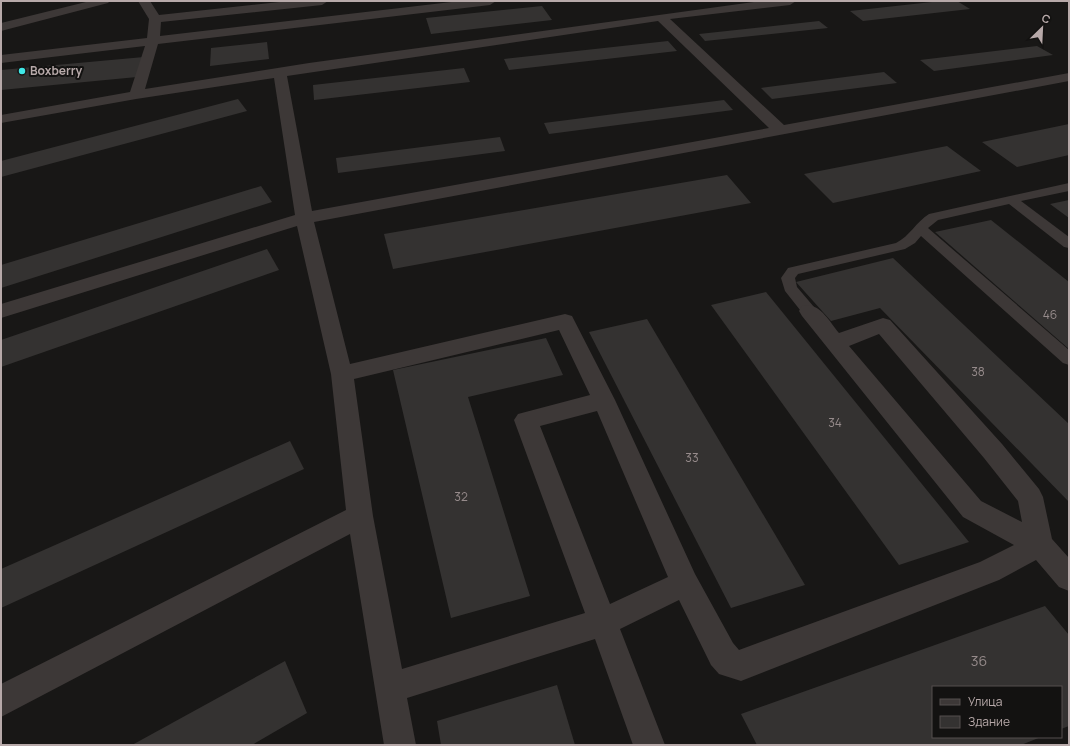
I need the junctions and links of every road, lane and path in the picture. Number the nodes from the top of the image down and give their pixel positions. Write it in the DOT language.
graph roads {
  1 [pos="104,1"];
  2 [pos="144,1"];
  3 [pos="322,1"];
  4 [pos="490,1"];
  5 [pos="790,1"];
  6 [pos="668,13"];
  7 [pos="155,19"];
  8 [pos="1,27"];
  9 [pos="153,41"];
  10 [pos="1,59"];
  11 [pos="280,73"];
  12 [pos="1069,78"];
  13 [pos="136,95"];
  14 [pos="1,118"];
  15 [pos="780,130"];
  16 [pos="1069,187"];
  17 [pos="1011,200"];
  18 [pos="304,218"];
  19 [pos="920,228"];
  20 [pos="1069,244"];
  21 [pos="1,311"];
  22 [pos="809,311"];
  23 [pos="835,343"];
  24 [pos="1069,359"];
  25 [pos="342,374"];
  26 [pos="604,400"];
  27 [pos="360,516"];
  28 [pos="1040,545"];
  29 [pos="1069,578"];
  30 [pos="685,583"];
  31 [pos="603,622"];
  32 [pos="390,688"];
  33 [pos="1,701"];
  34 [pos="400,745"];
  35 [pos="650,745"];
  1 -- 8 [label="street"];
  2 -- 7 [label="street"];
  3 -- 7 [label="street"];
  4 -- 9 [label="street"];
  5 -- 6 [label="street"];
  6 -- 11 [label="street"];
  6 -- 15 [label="street"];
  7 -- 9 [label="street"];
  9 -- 10 [label="street"];
  9 -- 13 [label="street"];
  11 -- 13 [label="street"];
  11 -- 18 [label="street"];
  12 -- 15 [label="street"];
  13 -- 14 [label="street"];
  15 -- 18 [label="street"];
  16 -- 17 [label="lane"];
  17 -- 19 [label="lane"];
  17 -- 20 [label="lane"];
  18 -- 21 [label="street"];
  18 -- 25 [label="street"];
  19 -- 22 [label="lane"];
  19 -- 24 [label="lane"];
  22 -- 23 [label="street"];
  23 -- 28 [label="street"];
  23 -- 28 [label="street"];
  25 -- 26 [label="street"];
  25 -- 27 [label="street"];
  26 -- 30 [label="street"];
  26 -- 31 [label="street"];
  27 -- 32 [label="street"];
  27 -- 33 [label="street"];
  28 -- 29 [label="street"];
  28 -- 30 [label="street"];
  30 -- 31 [label="street"];
  31 -- 32 [label="street"];
  31 -- 35 [label="street"];
  32 -- 34 [label="street"];
}
